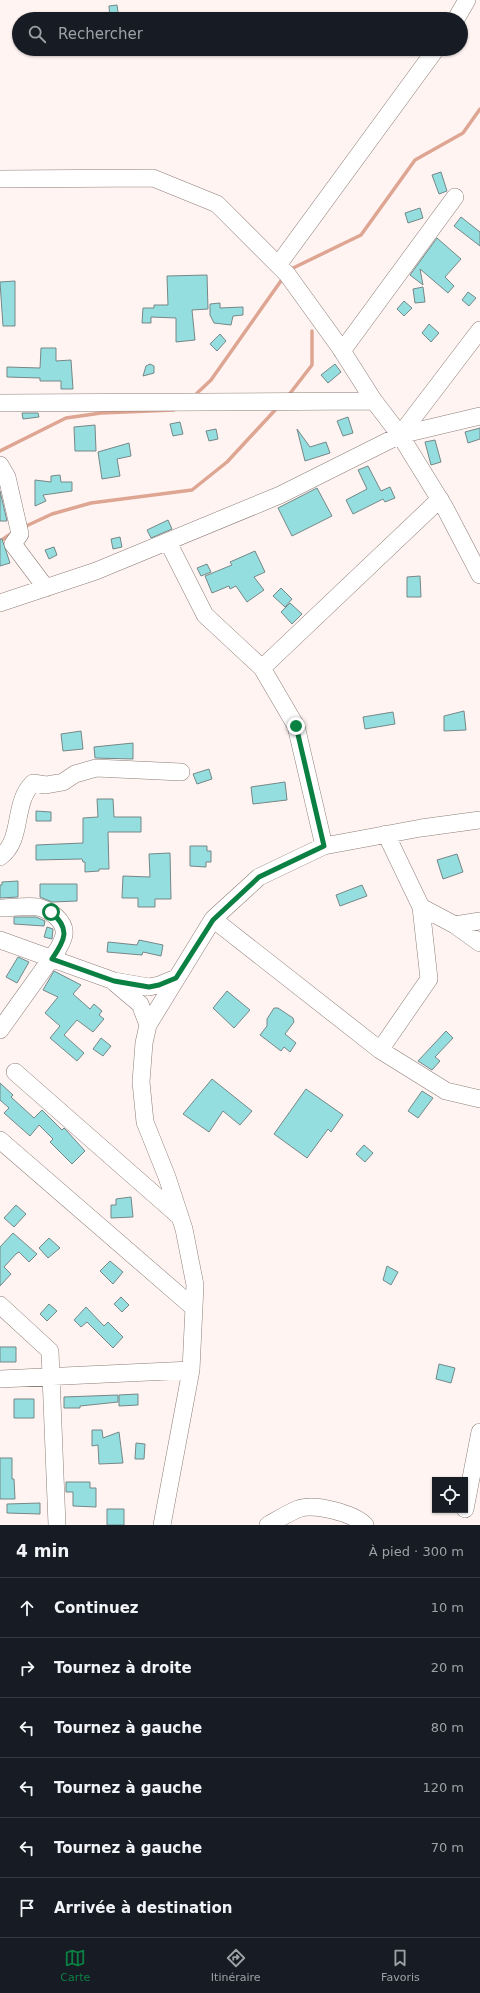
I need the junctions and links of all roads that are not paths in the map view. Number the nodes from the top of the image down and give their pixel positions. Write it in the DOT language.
graph roads {
  1 [pos="467,0"];
  2 [pos="460,12"];
  3 [pos="431,56"];
  4 [pos="0,179"];
  5 [pos="455,197"];
  6 [pos="278,265"];
  7 [pos="480,330"];
  8 [pos="342,350"];
  9 [pos="374,401"];
  10 [pos="0,403"];
  11 [pos="480,416"];
  12 [pos="400,435"];
  13 [pos="0,465"];
  14 [pos="440,499"];
  15 [pos="168,542"];
  16 [pos="480,575"];
  17 [pos="46,588"];
  18 [pos="0,603"];
  19 [pos="262,668"];
  20 [pos="181,772"];
  21 [pos="480,820"];
  22 [pos="386,834"];
  23 [pos="324,846"];
  24 [pos="0,857"];
  25 [pos="0,908"];
  26 [pos="421,908"];
  27 [pos="213,920"];
  28 [pos="480,921"];
  29 [pos="455,925"];
  30 [pos="0,940"];
  31 [pos="480,944"];
  32 [pos="52,959"];
  33 [pos="176,978"];
  34 [pos="114,981"];
  35 [pos="148,1025"];
  36 [pos="0,1030"];
  37 [pos="380,1050"];
  38 [pos="15,1072"];
  39 [pos="480,1099"];
  40 [pos="0,1140"];
  41 [pos="179,1217"];
  42 [pos="0,1305"];
  43 [pos="194,1308"];
  44 [pos="191,1370"];
  45 [pos="50,1378"];
  46 [pos="0,1379"];
  47 [pos="480,1432"];
  48 [pos="468,1494"];
  49 [pos="465,1513"];
  50 [pos="57,1525"];
  51 [pos="162,1525"];
  52 [pos="268,1525"];
  53 [pos="365,1525"];
  54 [pos="463,1525"];
  1 -- 2 [label="street"];
  3 -- 6 [label="street"];
  4 -- 6 [label="street"];
  5 -- 8 [label="street"];
  6 -- 8 [label="street"];
  7 -- 12 [label="street"];
  8 -- 9 [label="street"];
  9 -- 10 [label="street"];
  9 -- 12 [label="street"];
  11 -- 12 [label="street"];
  12 -- 14 [label="street"];
  12 -- 15 [label="street"];
  13 -- 17 [label="street"];
  14 -- 16 [label="street"];
  14 -- 19 [label="street"];
  15 -- 17 [label="street"];
  15 -- 19 [label="street"];
  17 -- 18 [label="street"];
  19 -- 23 [label="street"];
  20 -- 24 [label="street"];
  21 -- 22 [label="street"];
  22 -- 23 [label="street"];
  22 -- 26 [label="street"];
  23 -- 27 [label="street"];
  25 -- 32 [label="street"];
  26 -- 29 [label="street"];
  26 -- 37 [label="street"];
  27 -- 33 [label="street"];
  27 -- 37 [label="street"];
  28 -- 29 [label="street"];
  29 -- 31 [label="street"];
  30 -- 32 [label="street"];
  32 -- 34 [label="street"];
  32 -- 36 [label="street"];
  33 -- 34 [label="street"];
  33 -- 35 [label="street"];
  34 -- 35 [label="street"];
  35 -- 41 [label="street"];
  37 -- 39 [label="street"];
  38 -- 41 [label="street"];
  40 -- 43 [label="street"];
  41 -- 43 [label="street"];
  42 -- 45 [label="street"];
  43 -- 44 [label="street"];
  44 -- 45 [label="street"];
  44 -- 51 [label="street"];
  45 -- 46 [label="street"];
  45 -- 50 [label="street"];
  47 -- 48 [label="street"];
  49 -- 54 [label="street"];
  52 -- 53 [label="street"];
}
